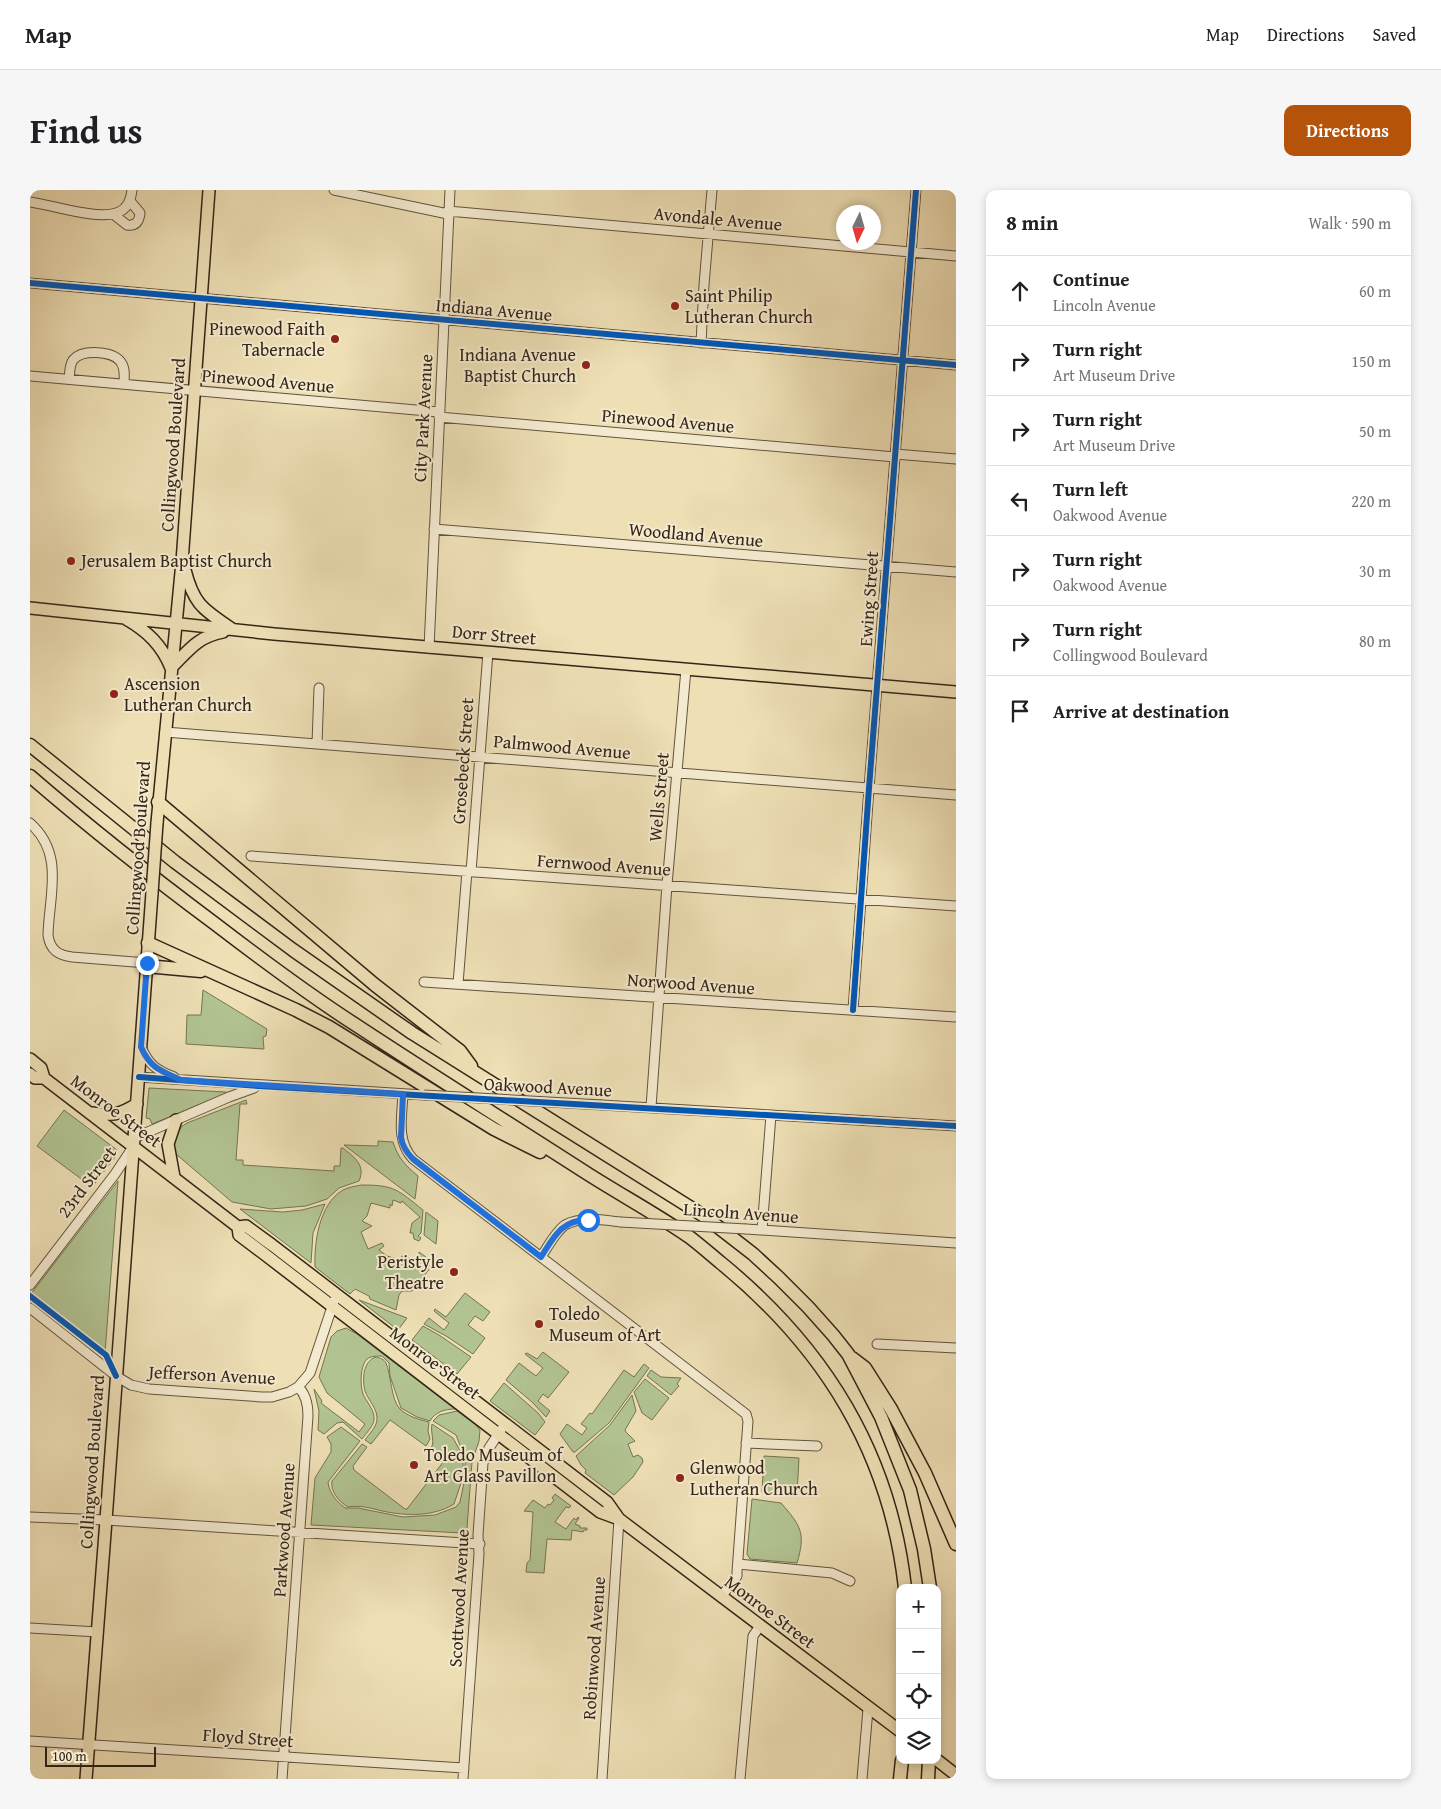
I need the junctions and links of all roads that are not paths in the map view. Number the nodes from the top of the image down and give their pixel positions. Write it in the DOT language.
graph roads {
  1 [pos="132,190"];
  2 [pos="210,190"];
  3 [pos="334,190"];
  4 [pos="450,190"];
  5 [pos="712,190"];
  6 [pos="916,190"];
  7 [pos="354,192"];
  8 [pos="130,201"];
  9 [pos="30,202"];
  10 [pos="448,212"];
  11 [pos="113,214"];
  12 [pos="709,234"];
  13 [pos="911,252"];
  14 [pos="956,256"];
  15 [pos="30,283"];
  16 [pos="202,298"];
  17 [pos="444,320"];
  18 [pos="701,343"];
  19 [pos="902,361"];
  20 [pos="956,365"];
  21 [pos="30,376"];
  22 [pos="69,379"];
  23 [pos="124,384"];
  24 [pos="195,390"];
  25 [pos="439,415"];
  26 [pos="895,455"];
  27 [pos="956,460"];
  28 [pos="434,529"];
  29 [pos="182,562"];
  30 [pos="886,566"];
  31 [pos="956,572"];
  32 [pos="30,608"];
  33 [pos="122,617"];
  34 [pos="176,624"];
  35 [pos="233,630"];
  36 [pos="430,648"];
  37 [pos="488,652"];
  38 [pos="171,668"];
  39 [pos="686,669"];
  40 [pos="877,685"];
  41 [pos="319,688"];
  42 [pos="956,692"];
  43 [pos="165,732"];
  44 [pos="316,744"];
  45 [pos="30,745"];
  46 [pos="480,757"];
  47 [pos="678,773"];
  48 [pos="30,776"];
  49 [pos="869,788"];
  50 [pos="956,795"];
  51 [pos="158,802"];
  52 [pos="30,823"];
  53 [pos="251,856"];
  54 [pos="469,872"];
  55 [pos="667,885"];
  56 [pos="861,900"];
  57 [pos="956,906"];
  58 [pos="148,943"];
  59 [pos="147,965"];
  60 [pos="211,972"];
  61 [pos="424,982"];
  62 [pos="458,984"];
  63 [pos="659,998"];
  64 [pos="853,1010"];
  65 [pos="956,1017"];
  66 [pos="141,1047"];
  67 [pos="30,1059"];
  68 [pos="476,1072"];
  69 [pos="30,1074"];
  70 [pos="44,1078"];
  71 [pos="139,1078"];
  72 [pos="181,1080"];
  73 [pos="259,1086"];
  74 [pos="403,1094"];
  75 [pos="137,1104"];
  76 [pos="650,1107"];
  77 [pos="90,1113"];
  78 [pos="771,1115"];
  79 [pos="176,1120"];
  80 [pos="956,1126"];
  81 [pos="134,1143"];
  82 [pos="174,1177"];
  83 [pos="610,1188"];
  84 [pos="238,1227"];
  85 [pos="762,1230"];
  86 [pos="956,1243"];
  87 [pos="541,1257"];
  88 [pos="30,1285"];
  89 [pos="336,1294"];
  90 [pos="332,1306"];
  91 [pos="30,1308"];
  92 [pos="877,1344"];
  93 [pos="956,1348"];
  94 [pos="848,1354"];
  95 [pos="116,1376"];
  96 [pos="298,1387"];
  97 [pos="502,1429"];
  98 [pos="746,1443"];
  99 [pos="817,1446"];
  100 [pos="30,1517"];
  101 [pos="619,1519"];
  102 [pos="106,1520"];
  103 [pos="952,1531"];
  104 [pos="300,1533"];
  105 [pos="480,1544"];
  106 [pos="956,1544"];
  107 [pos="738,1564"];
  108 [pos="850,1581"];
  109 [pos="904,1584"];
  110 [pos="929,1584"];
  111 [pos="721,1597"];
  112 [pos="760,1626"];
  113 [pos="30,1628"];
  114 [pos="98,1632"];
  115 [pos="868,1709"];
  116 [pos="896,1728"];
  117 [pos="30,1741"];
  118 [pos="88,1744"];
  119 [pos="283,1757"];
  120 [pos="941,1763"];
  121 [pos="902,1764"];
  122 [pos="929,1764"];
  123 [pos="464,1768"];
  124 [pos="953,1772"];
  125 [pos="86,1779"];
  126 [pos="282,1779"];
  127 [pos="464,1779"];
  128 [pos="602,1779"];
  129 [pos="740,1779"];
  130 [pos="862,1779"];
  131 [pos="900,1779"];
  132 [pos="928,1779"];
  1 -- 8 [label="street"];
  2 -- 16 [label="main road, Collingwood Boulevard"];
  3 -- 7 [label="street, Avondale Avenue"];
  4 -- 10 [label="street, City Park Avenue"];
  5 -- 12 [label="street"];
  6 -- 13 [label="street, Ewing Street"];
  7 -- 10 [label="street, Avondale Avenue"];
  8 -- 11 [label="street"];
  8 -- 11 [label="street"];
  9 -- 11 [label="street"];
  10 -- 12 [label="street, Avondale Avenue"];
  10 -- 17 [label="street, City Park Avenue"];
  12 -- 13 [label="street, Avondale Avenue"];
  12 -- 18 [label="street"];
  13 -- 14 [label="street, Avondale Avenue"];
  13 -- 19 [label="street, Ewing Street"];
  15 -- 16 [label="street, Indiana Avenue"];
  16 -- 17 [label="street, Indiana Avenue"];
  16 -- 24 [label="main road, Collingwood Boulevard"];
  17 -- 18 [label="street, Indiana Avenue"];
  17 -- 25 [label="street, City Park Avenue"];
  18 -- 19 [label="street, Indiana Avenue"];
  19 -- 20 [label="street, Indiana Avenue"];
  19 -- 26 [label="street, Ewing Street"];
  21 -- 22 [label="street, Pinewood Avenue"];
  22 -- 23 [label="street, Pinewood Avenue"];
  22 -- 23 [label="street"];
  23 -- 24 [label="street, Pinewood Avenue"];
  24 -- 25 [label="street, Pinewood Avenue"];
  24 -- 29 [label="main road, Collingwood Boulevard"];
  25 -- 26 [label="street, Pinewood Avenue"];
  25 -- 28 [label="street, City Park Avenue"];
  26 -- 27 [label="street, Pinewood Avenue"];
  26 -- 30 [label="street, Ewing Street"];
  28 -- 30 [label="street, Woodland Avenue"];
  28 -- 36 [label="street, City Park Avenue"];
  29 -- 34 [label="main road, Collingwood Boulevard"];
  29 -- 35 [label="main road"];
  30 -- 31 [label="street, Woodland Avenue"];
  30 -- 40 [label="street, Ewing Street"];
  32 -- 33 [label="main road, Dorr Street"];
  33 -- 34 [label="main road, Dorr Street"];
  33 -- 38 [label="main road"];
  34 -- 35 [label="main road, Dorr Street"];
  34 -- 38 [label="main road, Collingwood Boulevard"];
  35 -- 36 [label="main road, Dorr Street"];
  35 -- 38 [label="main road"];
  36 -- 37 [label="main road, Dorr Street"];
  37 -- 39 [label="main road, Dorr Street"];
  37 -- 46 [label="street, Grosebeck Street"];
  38 -- 43 [label="main road, Collingwood Boulevard"];
  39 -- 40 [label="main road, Dorr Street"];
  39 -- 47 [label="street, Wells Street"];
  40 -- 42 [label="main road, Dorr Street"];
  40 -- 49 [label="street, Ewing Street"];
  41 -- 44 [label="street"];
  43 -- 44 [label="street, Palmwood Avenue"];
  43 -- 51 [label="main road, Collingwood Boulevard"];
  44 -- 46 [label="street, Palmwood Avenue"];
  45 -- 68 [label="highway"];
  46 -- 47 [label="street, Palmwood Avenue"];
  46 -- 54 [label="street, Grosebeck Street"];
  47 -- 49 [label="street, Palmwood Avenue"];
  47 -- 55 [label="street, Wells Street"];
  48 -- 83 [label="highway"];
  49 -- 50 [label="street, Palmwood Avenue"];
  49 -- 56 [label="street, Ewing Street"];
  51 -- 58 [label="main road, Collingwood Boulevard, bridge"];
  51 -- 68 [label="highway"];
  52 -- 59 [label="street"];
  53 -- 54 [label="street, Fernwood Avenue"];
  54 -- 55 [label="street, Fernwood Avenue"];
  54 -- 62 [label="street, Grosebeck Street"];
  55 -- 56 [label="street, Fernwood Avenue"];
  55 -- 63 [label="street, Wells Street"];
  56 -- 57 [label="street, Fernwood Avenue"];
  56 -- 64 [label="street, Ewing Street"];
  58 -- 59 [label="main road, Collingwood Boulevard"];
  58 -- 60 [label="highway"];
  59 -- 60 [label="highway"];
  59 -- 66 [label="main road, Collingwood Boulevard"];
  60 -- 83 [label="highway"];
  61 -- 62 [label="street, Norwood Avenue"];
  62 -- 63 [label="street, Norwood Avenue"];
  63 -- 64 [label="street, Norwood Avenue"];
  63 -- 76 [label="street, Wells Street"];
  64 -- 65 [label="street, Norwood Avenue"];
  66 -- 71 [label="main road, Collingwood Boulevard"];
  66 -- 72 [label="street, Oakwood Avenue"];
  67 -- 70 [label="main road, Monroe Street"];
  68 -- 94 [label="highway"];
  69 -- 70 [label="main road, Monroe Street"];
  70 -- 77 [label="main road, Monroe Street"];
  71 -- 72 [label="street, Oakwood Avenue"];
  71 -- 75 [label="main road, Collingwood Boulevard"];
  72 -- 73 [label="street, Oakwood Avenue"];
  73 -- 74 [label="street, Oakwood Avenue"];
  73 -- 79 [label="street, Oakwood Avenue"];
  74 -- 76 [label="street, Oakwood Avenue, bridge"];
  74 -- 87 [label="street"];
  75 -- 77 [label="main road"];
  75 -- 81 [label="main road, Collingwood Boulevard"];
  76 -- 78 [label="street, Oakwood Avenue"];
  77 -- 81 [label="main road, Monroe Street"];
  78 -- 80 [label="street, Oakwood Avenue"];
  78 -- 85 [label="street"];
  79 -- 81 [label="street, Oakwood Avenue"];
  79 -- 82 [label="main road"];
  81 -- 82 [label="main road, Monroe Street"];
  81 -- 88 [label="street, 23rd Street"];
  81 -- 95 [label="main road, Collingwood Boulevard"];
  82 -- 84 [label="main road, Monroe Street"];
  83 -- 109 [label="highway"];
  84 -- 89 [label="main road, Monroe Street"];
  84 -- 90 [label="main road, Monroe Street"];
  85 -- 86 [label="street, Lincoln Avenue"];
  85 -- 87 [label="street, Lincoln Avenue, bridge"];
  87 -- 98 [label="street"];
  89 -- 90 [label="street"];
  89 -- 97 [label="main road, Monroe Street"];
  90 -- 96 [label="street"];
  90 -- 97 [label="main road, Monroe Street"];
  91 -- 95 [label="street, Jefferson Avenue"];
  92 -- 93 [label="street"];
  94 -- 103 [label="highway"];
  94 -- 110 [label="highway"];
  95 -- 96 [label="street, Jefferson Avenue"];
  95 -- 102 [label="main road, Collingwood Boulevard"];
  96 -- 104 [label="street, Parkwood Avenue"];
  97 -- 101 [label="main road, Monroe Street"];
  97 -- 105 [label="street, Scottwood Avenue"];
  98 -- 99 [label="street"];
  98 -- 107 [label="street"];
  100 -- 102 [label="street"];
  101 -- 111 [label="main road, Monroe Street"];
  101 -- 128 [label="street, Robinwood Avenue"];
  102 -- 104 [label="street"];
  102 -- 114 [label="main road, Collingwood Boulevard"];
  103 -- 106 [label="highway"];
  104 -- 105 [label="street"];
  104 -- 119 [label="street, Parkwood Avenue"];
  105 -- 123 [label="street, Scottwood Avenue"];
  107 -- 108 [label="street"];
  107 -- 111 [label="street"];
  111 -- 112 [label="main road, Monroe Street"];
  112 -- 115 [label="main road, Monroe Street"];
  112 -- 129 [label="street"];
  113 -- 114 [label="street"];
  114 -- 118 [label="main road, Collingwood Boulevard"];
  115 -- 116 [label="main road, Monroe Street"];
  115 -- 130 [label="street"];
  117 -- 118 [label="street, Floyd Street"];
  118 -- 119 [label="street, Floyd Street"];
  118 -- 125 [label="main road, Collingwood Boulevard"];
  119 -- 123 [label="street, Floyd Street"];
  119 -- 126 [label="street, Parkwood Avenue"];
  120 -- 124 [label="main road"];
  121 -- 131 [label="highway"];
  122 -- 132 [label="highway"];
  123 -- 127 [label="street, Scottwood Avenue"];
}
